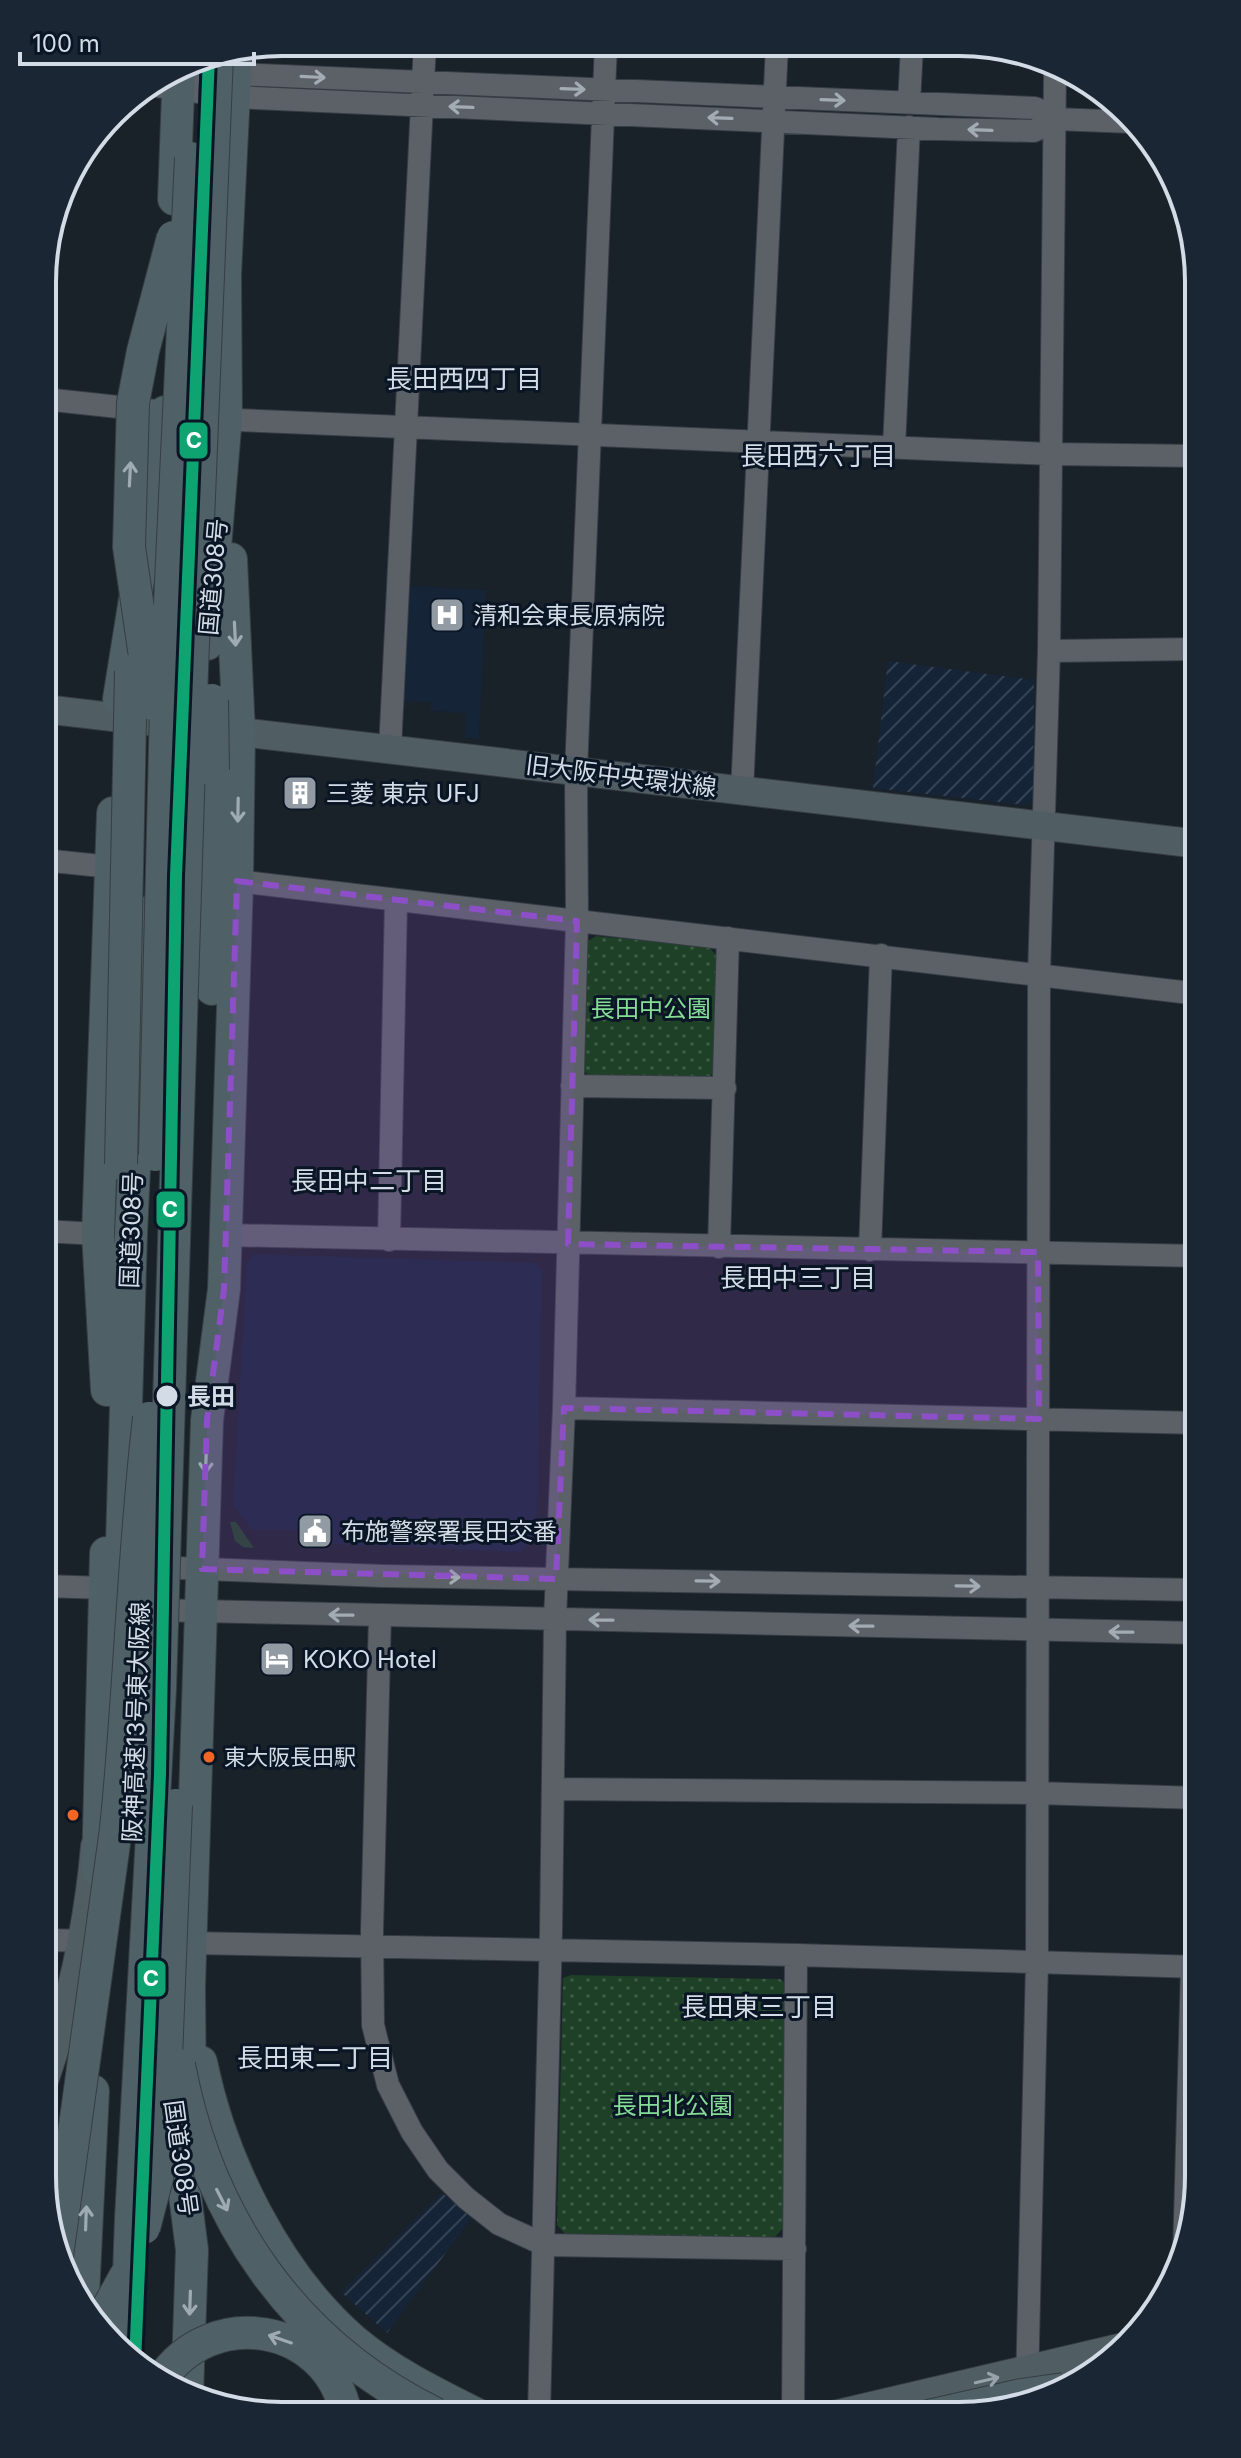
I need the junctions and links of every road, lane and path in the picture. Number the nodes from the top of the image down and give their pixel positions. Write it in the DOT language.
graph roads {
  1 [pos="424,56"];
  2 [pos="606,56"];
  3 [pos="776,56"];
  4 [pos="911,56"];
  5 [pos="230,69"];
  6 [pos="194,73"];
  7 [pos="194,73"];
  8 [pos="1055,77"];
  9 [pos="423,82"];
  10 [pos="173,84"];
  11 [pos="604,101"];
  12 [pos="909,103"];
  13 [pos="421,105"];
  14 [pos="774,109"];
  15 [pos="192,119"];
  16 [pos="1055,119"];
  17 [pos="1117,121"];
  18 [pos="909,127"];
  19 [pos="205,357"];
  20 [pos="56,400"];
  21 [pos="165,412"];
  22 [pos="226,416"];
  23 [pos="405,426"];
  24 [pos="590,434"];
  25 [pos="759,442"];
  26 [pos="894,447"];
  27 [pos="1051,454"];
  28 [pos="1185,456"];
  29 [pos="129,547"];
  30 [pos="1185,649"];
  31 [pos="1049,651"];
  32 [pos="56,710"];
  33 [pos="116,717"];
  34 [pos="157,722"];
  35 [pos="200,727"];
  36 [pos="239,732"];
  37 [pos="390,749"];
  38 [pos="576,771"];
  39 [pos="742,791"];
  40 [pos="164,802"];
  41 [pos="1043,827"];
  42 [pos="1185,842"];
  43 [pos="56,861"];
  44 [pos="111,867"];
  45 [pos="237,881"];
  46 [pos="396,900"];
  47 [pos="577,921"];
  48 [pos="728,938"];
  49 [pos="881,955"];
  50 [pos="1039,974"];
  51 [pos="1185,992"];
  52 [pos="572,1086"];
  53 [pos="725,1088"];
  54 [pos="56,1232"];
  55 [pos="98,1234"];
  56 [pos="226,1235"];
  57 [pos="389,1240"];
  58 [pos="568,1244"];
  59 [pos="719,1247"];
  60 [pos="870,1250"];
  61 [pos="1038,1252"];
  62 [pos="1185,1256"];
  63 [pos="108,1402"];
  64 [pos="564,1408"];
  65 [pos="159,1419"];
  66 [pos="1039,1419"];
  67 [pos="207,1420"];
  68 [pos="1185,1423"];
  69 [pos="188,1569"];
  70 [pos="556,1579"];
  71 [pos="56,1586"];
  72 [pos="115,1587"];
  73 [pos="1038,1587"];
  74 [pos="1185,1590"];
  75 [pos="186,1611"];
  76 [pos="380,1615"];
  77 [pos="555,1619"];
  78 [pos="1037,1630"];
  79 [pos="1185,1633"];
  80 [pos="554,1789"];
  81 [pos="1036,1793"];
  82 [pos="1185,1798"];
  83 [pos="56,1940"];
  84 [pos="89,1941"];
  85 [pos="372,1948"];
  86 [pos="550,1951"];
  87 [pos="796,1955"];
  88 [pos="1037,1962"];
  89 [pos="183,1964"];
  90 [pos="1185,1966"];
  91 [pos="92,2015"];
  92 [pos="56,2047"];
  93 [pos="91,2113"];
  94 [pos="57,2184"];
  95 [pos="61,2225"];
  96 [pos="545,2245"];
  97 [pos="795,2249"];
  98 [pos="192,2250"];
  99 [pos="84,2284"];
  100 [pos="104,2315"];
  101 [pos="107,2318"];
  102 [pos="127,2340"];
  103 [pos="1099,2353"];
  104 [pos="168,2371"];
  105 [pos="1028,2371"];
  106 [pos="187,2382"];
  107 [pos="1026,2392"];
  108 [pos="342,2402"];
  109 [pos="415,2402"];
  110 [pos="452,2402"];
  111 [pos="539,2402"];
  112 [pos="793,2402"];
  113 [pos="891,2402"];
  1 -- 9 [label="street"];
  2 -- 11 [label="street"];
  3 -- 14 [label="street"];
  4 -- 12 [label="street"];
  5 -- 7 [label="street"];
  5 -- 9 [label="street, one-way"];
  5 -- 13 [label="street"];
  5 -- 19 [label="highway, 阪神高速13号東大阪線, bridge"];
  5 -- 22 [label="highway, 国道308号"];
  6 -- 15 [label="highway, 阪神高速13号東大阪線"];
  8 -- 16 [label="street"];
  9 -- 11 [label="street, one-way"];
  9 -- 13 [label="street"];
  10 -- 21 [label="highway, 国道308号"];
  11 -- 13 [label="street, one-way"];
  11 -- 14 [label="street"];
  11 -- 24 [label="street"];
  14 -- 12 [label="street, one-way"];
  12 -- 16 [label="street"];
  13 -- 23 [label="street"];
  14 -- 18 [label="street"];
  14 -- 25 [label="street"];
  29 -- 15 [label="highway, one-way, bridge"];
  15 -- 40 [label="highway, 阪神高速13号東大阪線, bridge"];
  16 -- 17 [label="street"];
  16 -- 18 [label="street, one-way"];
  16 -- 27 [label="street"];
  18 -- 26 [label="street"];
  19 -- 65 [label="highway, 阪神高速13号東大阪線, bridge"];
  19 -- 67 [label="highway, bridge"];
  20 -- 21 [label="street"];
  21 -- 33 [label="highway"];
  21 -- 34 [label="highway, 国道308号"];
  22 -- 23 [label="street"];
  22 -- 35 [label="highway, 国道308号"];
  22 -- 36 [label="highway, one-way"];
  23 -- 24 [label="street"];
  23 -- 37 [label="street"];
  24 -- 25 [label="street"];
  24 -- 38 [label="street"];
  25 -- 26 [label="street"];
  25 -- 39 [label="street"];
  26 -- 27 [label="street"];
  27 -- 28 [label="street"];
  27 -- 31 [label="street"];
  29 -- 40 [label="highway, bridge"];
  29 -- 63 [label="highway, bridge"];
  30 -- 31 [label="street"];
  31 -- 41 [label="street"];
  32 -- 33 [label="main road, 旧大阪中央環状線"];
  33 -- 34 [label="main road, 旧大阪中央環状線"];
  33 -- 44 [label="highway"];
  34 -- 35 [label="main road, 旧大阪中央環状線"];
  34 -- 72 [label="highway, 国道308号"];
  35 -- 36 [label="main road, 旧大阪中央環状線"];
  35 -- 69 [label="highway, 国道308号"];
  36 -- 37 [label="main road, 旧大阪中央環状線"];
  36 -- 45 [label="highway, one-way"];
  37 -- 38 [label="main road, 旧大阪中央環状線"];
  38 -- 39 [label="main road, 旧大阪中央環状線"];
  38 -- 47 [label="street"];
  39 -- 41 [label="main road, 旧大阪中央環状線"];
  40 -- 65 [label="highway, 阪神高速13号東大阪線, bridge"];
  41 -- 42 [label="main road, 旧大阪中央環状線"];
  41 -- 50 [label="street"];
  43 -- 44 [label="street"];
  44 -- 55 [label="highway"];
  45 -- 46 [label="street"];
  45 -- 56 [label="highway"];
  46 -- 47 [label="street"];
  46 -- 57 [label="street"];
  47 -- 48 [label="street"];
  47 -- 52 [label="street"];
  48 -- 49 [label="street"];
  48 -- 53 [label="street"];
  49 -- 50 [label="street"];
  49 -- 60 [label="street"];
  50 -- 51 [label="street"];
  50 -- 61 [label="street"];
  52 -- 53 [label="street"];
  52 -- 58 [label="street"];
  53 -- 59 [label="street"];
  54 -- 55 [label="street"];
  55 -- 63 [label="highway"];
  56 -- 57 [label="street"];
  56 -- 67 [label="highway"];
  57 -- 58 [label="street"];
  58 -- 59 [label="street"];
  58 -- 64 [label="street"];
  59 -- 60 [label="street"];
  60 -- 61 [label="street"];
  61 -- 62 [label="street"];
  61 -- 66 [label="street"];
  63 -- 72 [label="highway"];
  64 -- 66 [label="street"];
  64 -- 70 [label="street"];
  65 -- 89 [label="highway, bridge"];
  65 -- 91 [label="highway, bridge"];
  65 -- 101 [label="highway, 阪神高速13号東大阪線, bridge"];
  65 -- 102 [label="highway, 阪神高速13号東大阪線, bridge"];
  66 -- 68 [label="street"];
  66 -- 73 [label="street"];
  67 -- 69 [label="highway, one-way"];
  69 -- 70 [label="street, one-way"];
  69 -- 72 [label="street"];
  69 -- 75 [label="highway, 国道308号"];
  70 -- 73 [label="street, one-way"];
  70 -- 77 [label="street"];
  71 -- 72 [label="street"];
  72 -- 75 [label="street"];
  72 -- 84 [label="highway"];
  72 -- 93 [label="highway, 国道308号"];
  73 -- 74 [label="street"];
  73 -- 78 [label="street"];
  76 -- 75 [label="street, one-way"];
  75 -- 89 [label="highway"];
  75 -- 98 [label="highway, 国道308号"];
  76 -- 77 [label="street"];
  76 -- 85 [label="street"];
  78 -- 77 [label="street, one-way"];
  77 -- 80 [label="street"];
  79 -- 78 [label="street, one-way"];
  78 -- 81 [label="street"];
  80 -- 81 [label="street"];
  80 -- 86 [label="street"];
  81 -- 82 [label="street"];
  81 -- 88 [label="street"];
  83 -- 84 [label="street"];
  84 -- 92 [label="main road"];
  84 -- 93 [label="highway"];
  85 -- 86 [label="street"];
  85 -- 89 [label="street"];
  85 -- 96 [label="street"];
  86 -- 87 [label="street"];
  86 -- 96 [label="street"];
  87 -- 88 [label="street"];
  87 -- 97 [label="street"];
  88 -- 90 [label="street"];
  88 -- 105 [label="street"];
  89 -- 98 [label="highway"];
  89 -- 100 [label="highway, bridge"];
  89 -- 109 [label="highway, one-way, bridge"];
  89 -- 110 [label="highway"];
  91 -- 94 [label="highway, bridge"];
  91 -- 95 [label="highway, bridge"];
  99 -- 93 [label="highway, 国道308号, one-way"];
  96 -- 97 [label="street"];
  96 -- 111 [label="street"];
  97 -- 112 [label="street"];
  98 -- 106 [label="highway, 国道308号, one-way"];
  103 -- 105 [label="main road"];
  108 -- 104 [label="highway, one-way, bridge"];
  105 -- 107 [label="street"];
  113 -- 105 [label="main road, one-way"];
}
